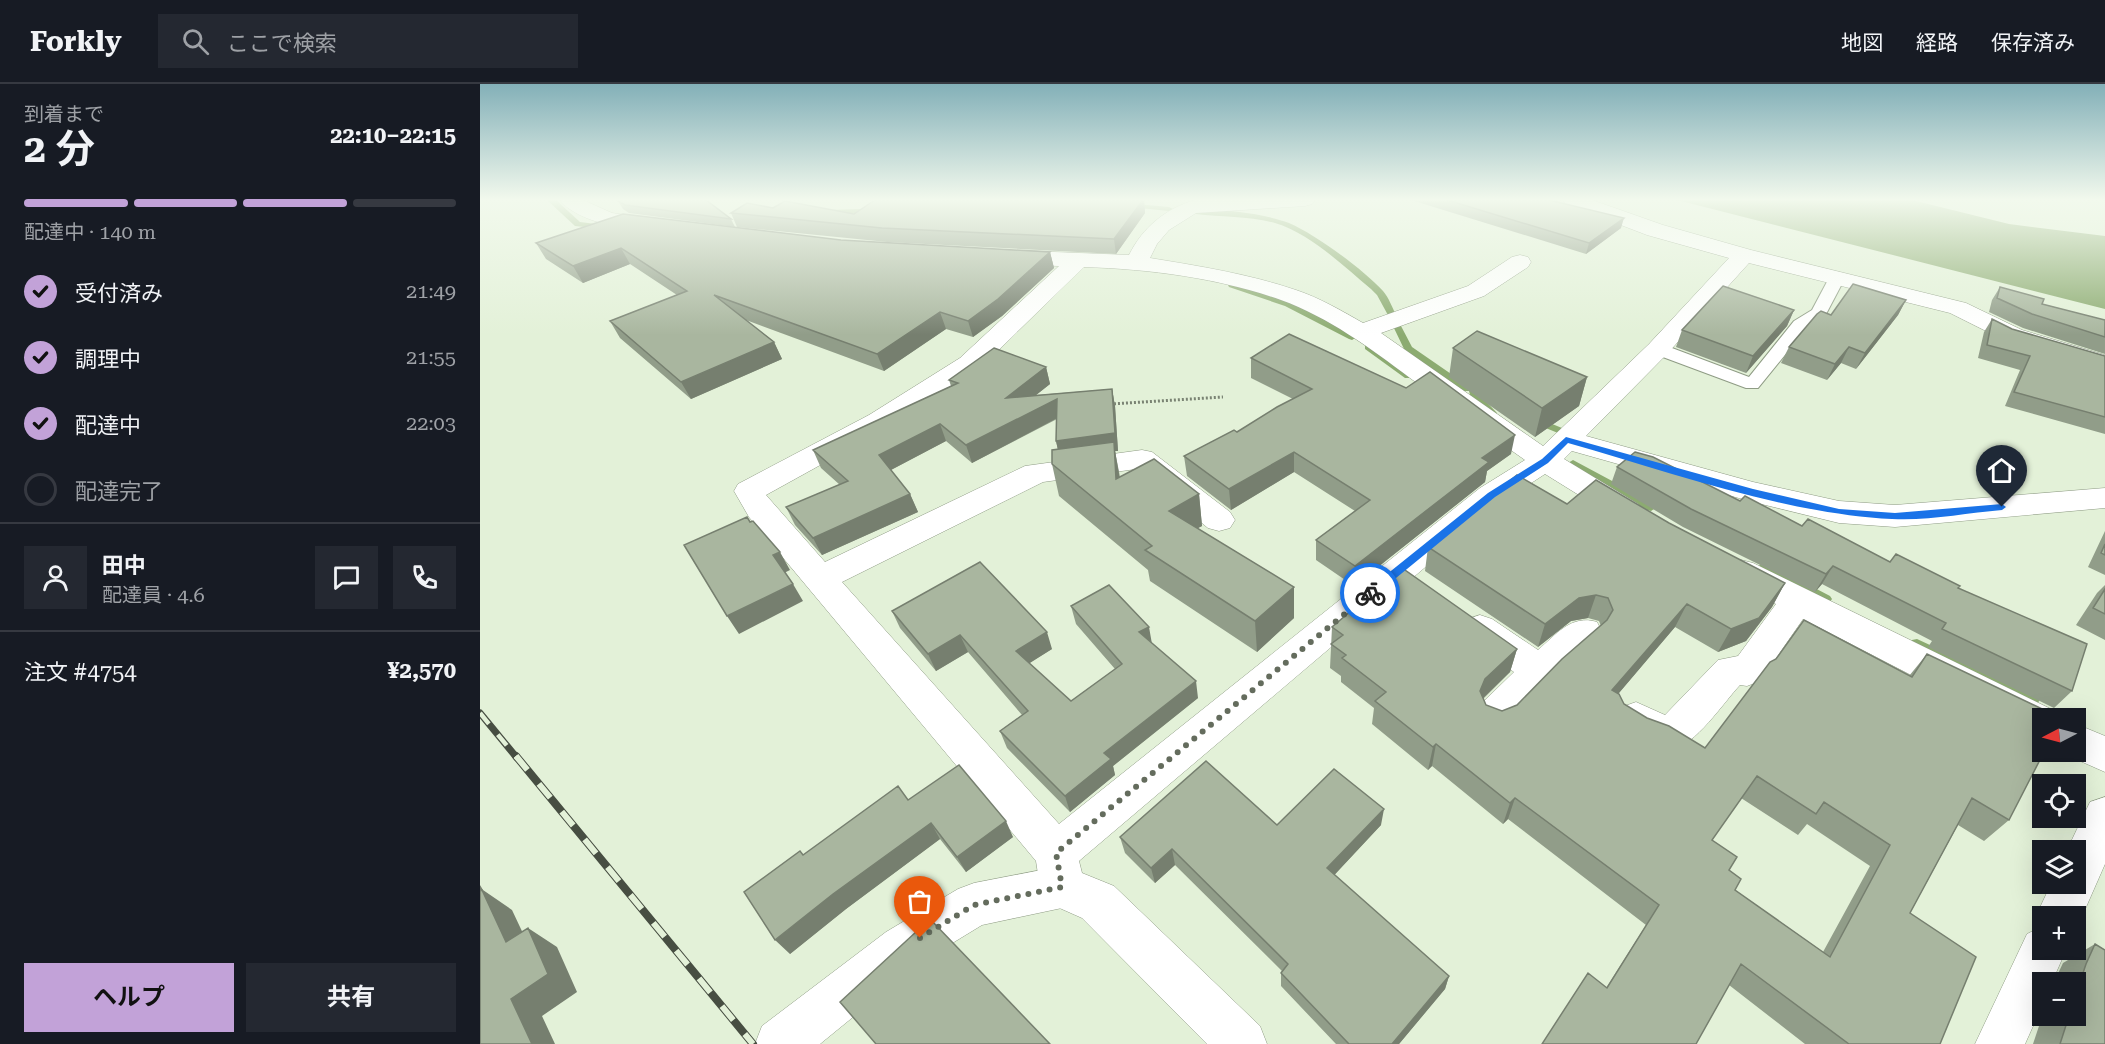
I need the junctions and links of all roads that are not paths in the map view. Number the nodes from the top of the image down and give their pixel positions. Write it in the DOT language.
graph roads {
  1 [pos="1145,245"];
  2 [pos="1709,245"];
  3 [pos="1744,255"];
  4 [pos="988,256"];
  5 [pos="1079,259"];
  6 [pos="1137,262"];
  7 [pos="1520,262"];
  8 [pos="1837,278"];
  9 [pos="1362,332"];
  10 [pos="1658,349"];
  11 [pos="2105,363"];
  12 [pos="1556,451"];
  13 [pos="2105,498"];
  14 [pos="1219,520"];
  15 [pos="1650,524"];
  16 [pos="1718,561"];
  17 [pos="820,579"];
  18 [pos="1797,601"];
  19 [pos="1454,610"];
  20 [pos="1584,632"];
  21 [pos="1539,670"];
  22 [pos="1629,714"];
  23 [pos="1495,715"];
  24 [pos="2032,718"];
  25 [pos="2086,746"];
  26 [pos="2105,755"];
  27 [pos="2105,816"];
  28 [pos="2086,857"];
  29 [pos="1059,870"];
  30 [pos="2038,960"];
  31 [pos="780,1044"];
  32 [pos="1242,1044"];
  33 [pos="2000,1044"];
  1 -- 6 [label="street"];
  2 -- 3 [label="street"];
  3 -- 8 [label="street"];
  3 -- 10 [label="street"];
  4 -- 5 [label="street"];
  5 -- 6 [label="street"];
  5 -- 17 [label="street"];
  6 -- 9 [label="street"];
  7 -- 9 [label="street"];
  8 -- 10 [label="lane"];
  8 -- 11 [label="street"];
  9 -- 12 [label="street"];
  10 -- 12 [label="street"];
  12 -- 13 [label="street"];
  12 -- 15 [label="street"];
  12 -- 29 [label="street"];
  14 -- 17 [label="street"];
  16 -- 18 [label="street"];
  17 -- 29 [label="street"];
  18 -- 22 [label="street"];
  18 -- 24 [label="street"];
  19 -- 21 [label="street"];
  20 -- 21 [label="street"];
  21 -- 23 [label="street"];
  25 -- 26 [label="street"];
  27 -- 28 [label="street"];
  29 -- 31 [label="street"];
  29 -- 32 [label="street"];
  30 -- 33 [label="street"];
}
